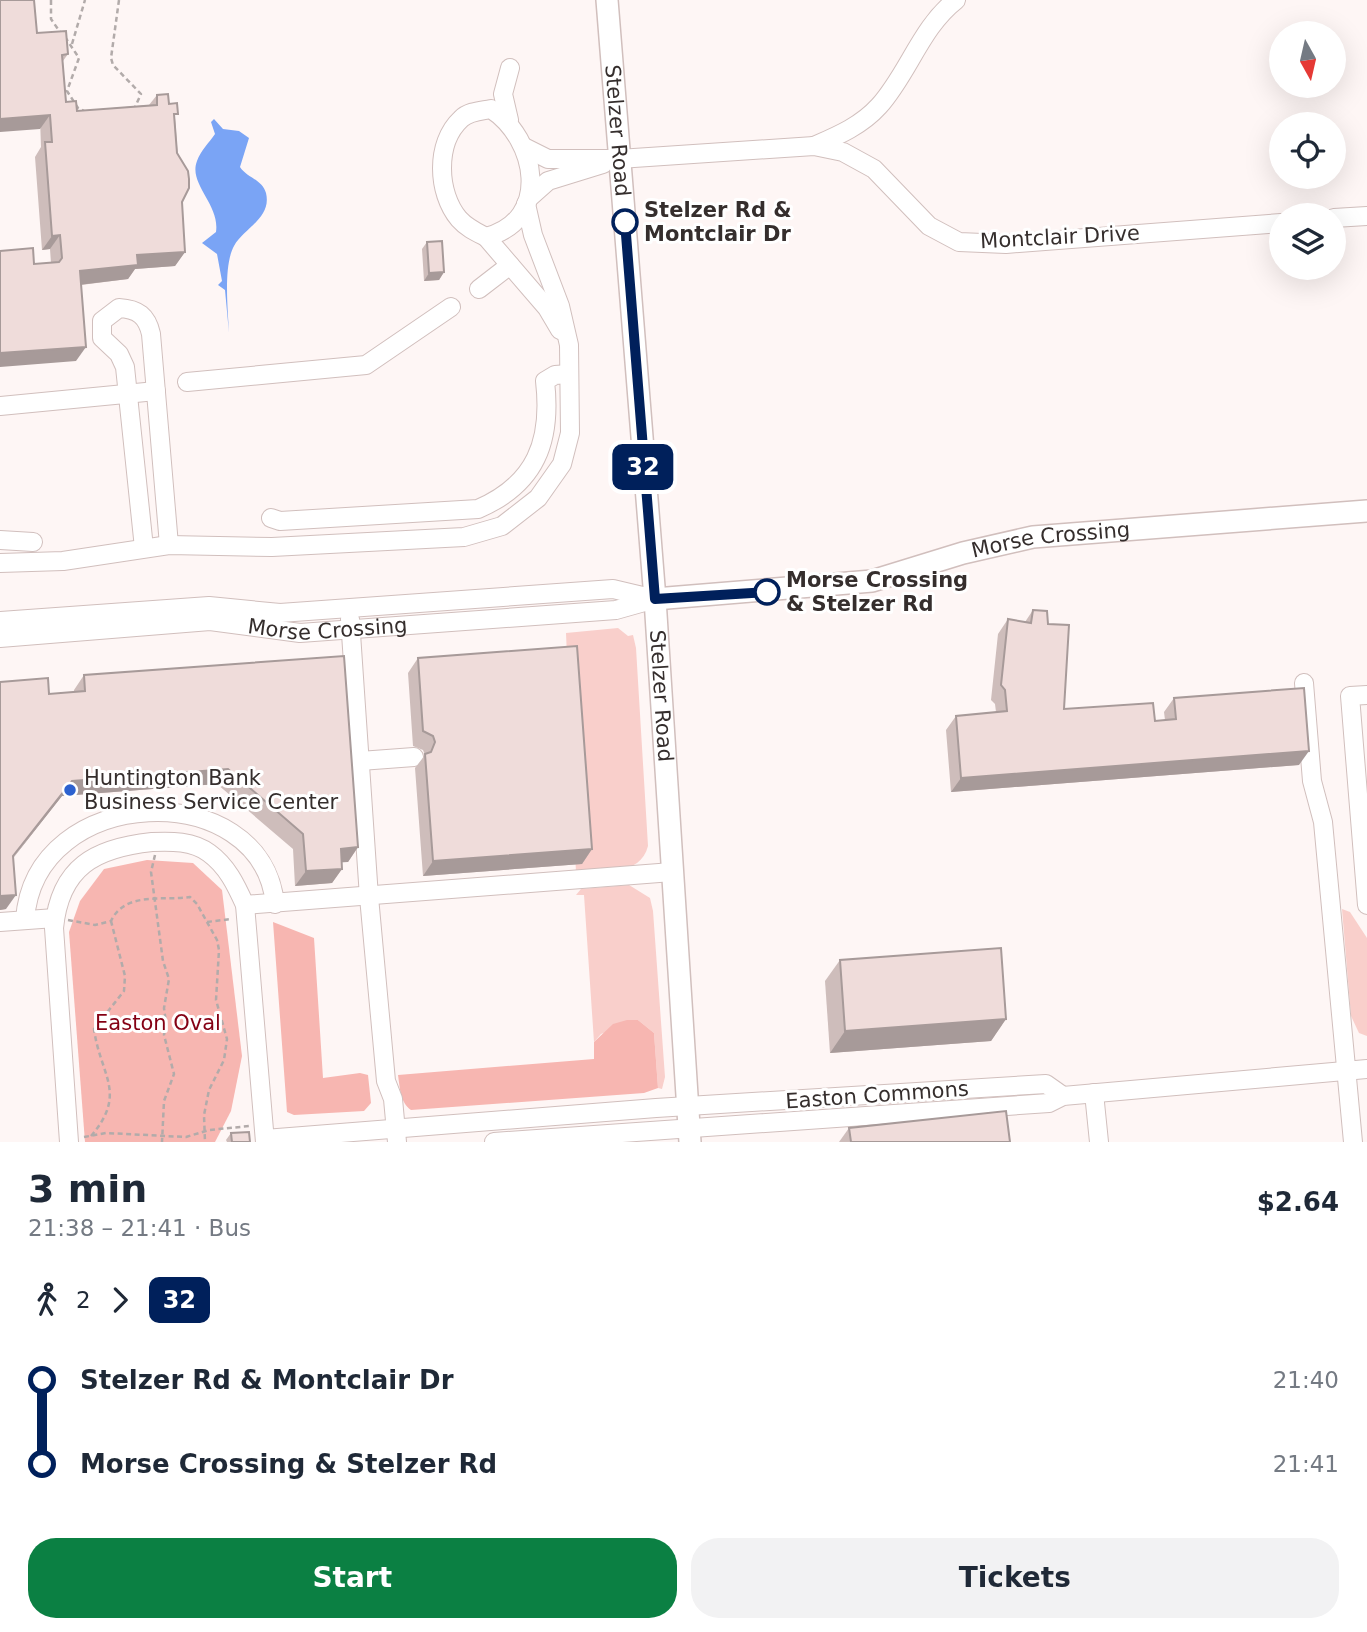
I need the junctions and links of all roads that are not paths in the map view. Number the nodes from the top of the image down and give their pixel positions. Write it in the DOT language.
graph roads {
  1 [pos="607,0"];
  2 [pos="956,0"];
  3 [pos="510,68"];
  4 [pos="509,120"];
  5 [pos="814,146"];
  6 [pos="524,147"];
  7 [pos="620,159"];
  8 [pos="528,200"];
  9 [pos="1367,216"];
  10 [pos="1346,217"];
  11 [pos="1269,224"];
  12 [pos="486,237"];
  13 [pos="510,265"];
  14 [pos="479,289"];
  15 [pos="451,307"];
  16 [pos="569,345"];
  17 [pos="569,374"];
  18 [pos="187,382"];
  19 [pos="156,390"];
  20 [pos="129,393"];
  21 [pos="0,406"];
  22 [pos="1367,510"];
  23 [pos="388,515"];
  24 [pos="271,518"];
  25 [pos="0,540"];
  26 [pos="389,541"];
  27 [pos="33,542"];
  28 [pos="169,545"];
  29 [pos="144,548"];
  30 [pos="0,563"];
  31 [pos="655,599"];
  32 [pos="349,609"];
  33 [pos="0,621"];
  34 [pos="351,630"];
  35 [pos="0,638"];
  36 [pos="1304,683"];
  37 [pos="1367,695"];
  38 [pos="414,757"];
  39 [pos="359,761"];
  40 [pos="143,814"];
  41 [pos="152,842"];
  42 [pos="673,872"];
  43 [pos="369,897"];
  44 [pos="275,904"];
  45 [pos="1367,905"];
  46 [pos="246,911"];
  47 [pos="55,918"];
  48 [pos="25,920"];
  49 [pos="0,922"];
  50 [pos="1367,1069"];
  51 [pos="1346,1071"];
  52 [pos="1094,1093"];
  53 [pos="1063,1096"];
  54 [pos="687,1107"];
  55 [pos="265,1135"];
  56 [pos="391,1135"];
  57 [pos="690,1135"];
  58 [pos="69,1140"];
  59 [pos="494,1142"];
  60 [pos="1099,1142"];
  61 [pos="1353,1142"];
  1 -- 7 [label="main road, Stelzer Road"];
  2 -- 5 [label="street"];
  3 -- 4 [label="street"];
  4 -- 6 [label="street"];
  4 -- 12 [label="street"];
  5 -- 7 [label="street, Montclair Drive"];
  5 -- 11 [label="street, Montclair Drive"];
  6 -- 7 [label="street"];
  6 -- 8 [label="street"];
  7 -- 8 [label="street"];
  7 -- 31 [label="main road, Stelzer Road"];
  8 -- 12 [label="street"];
  8 -- 16 [label="street"];
  9 -- 10 [label="street"];
  12 -- 13 [label="street"];
  13 -- 14 [label="street"];
  13 -- 16 [label="street"];
  15 -- 18 [label="street"];
  16 -- 17 [label="street"];
  17 -- 23 [label="street"];
  17 -- 26 [label="street"];
  19 -- 20 [label="street"];
  19 -- 20 [label="street"];
  19 -- 28 [label="street"];
  20 -- 21 [label="street"];
  20 -- 29 [label="street"];
  22 -- 31 [label="main road, Morse Crossing"];
  23 -- 24 [label="street"];
  23 -- 26 [label="street"];
  25 -- 27 [label="street"];
  26 -- 28 [label="street"];
  28 -- 29 [label="street"];
  29 -- 30 [label="street"];
  31 -- 32 [label="street, Morse Crossing"];
  31 -- 34 [label="street, Morse Crossing"];
  31 -- 42 [label="main road, Stelzer Road"];
  32 -- 33 [label="street, Morse Crossing"];
  32 -- 34 [label="street"];
  34 -- 35 [label="street, Morse Crossing"];
  34 -- 39 [label="street"];
  36 -- 51 [label="street"];
  37 -- 45 [label="street"];
  38 -- 39 [label="street"];
  39 -- 43 [label="street"];
  40 -- 41 [label="street"];
  40 -- 44 [label="street"];
  40 -- 48 [label="street"];
  41 -- 46 [label="street"];
  41 -- 47 [label="street"];
  42 -- 43 [label="street"];
  42 -- 54 [label="main road, Stelzer Road"];
  43 -- 44 [label="street"];
  43 -- 56 [label="street"];
  44 -- 46 [label="street"];
  46 -- 55 [label="street"];
  47 -- 48 [label="street"];
  47 -- 58 [label="street"];
  48 -- 49 [label="street"];
  50 -- 51 [label="street, Easton Commons"];
  51 -- 52 [label="street, Easton Commons"];
  51 -- 61 [label="street"];
  52 -- 53 [label="street, Easton Commons"];
  52 -- 60 [label="street"];
  53 -- 54 [label="street, Easton Commons"];
  53 -- 57 [label="street, Easton Commons"];
  54 -- 56 [label="street"];
  54 -- 57 [label="main road, Stelzer Road"];
  55 -- 56 [label="street"];
  57 -- 59 [label="street"];
}
